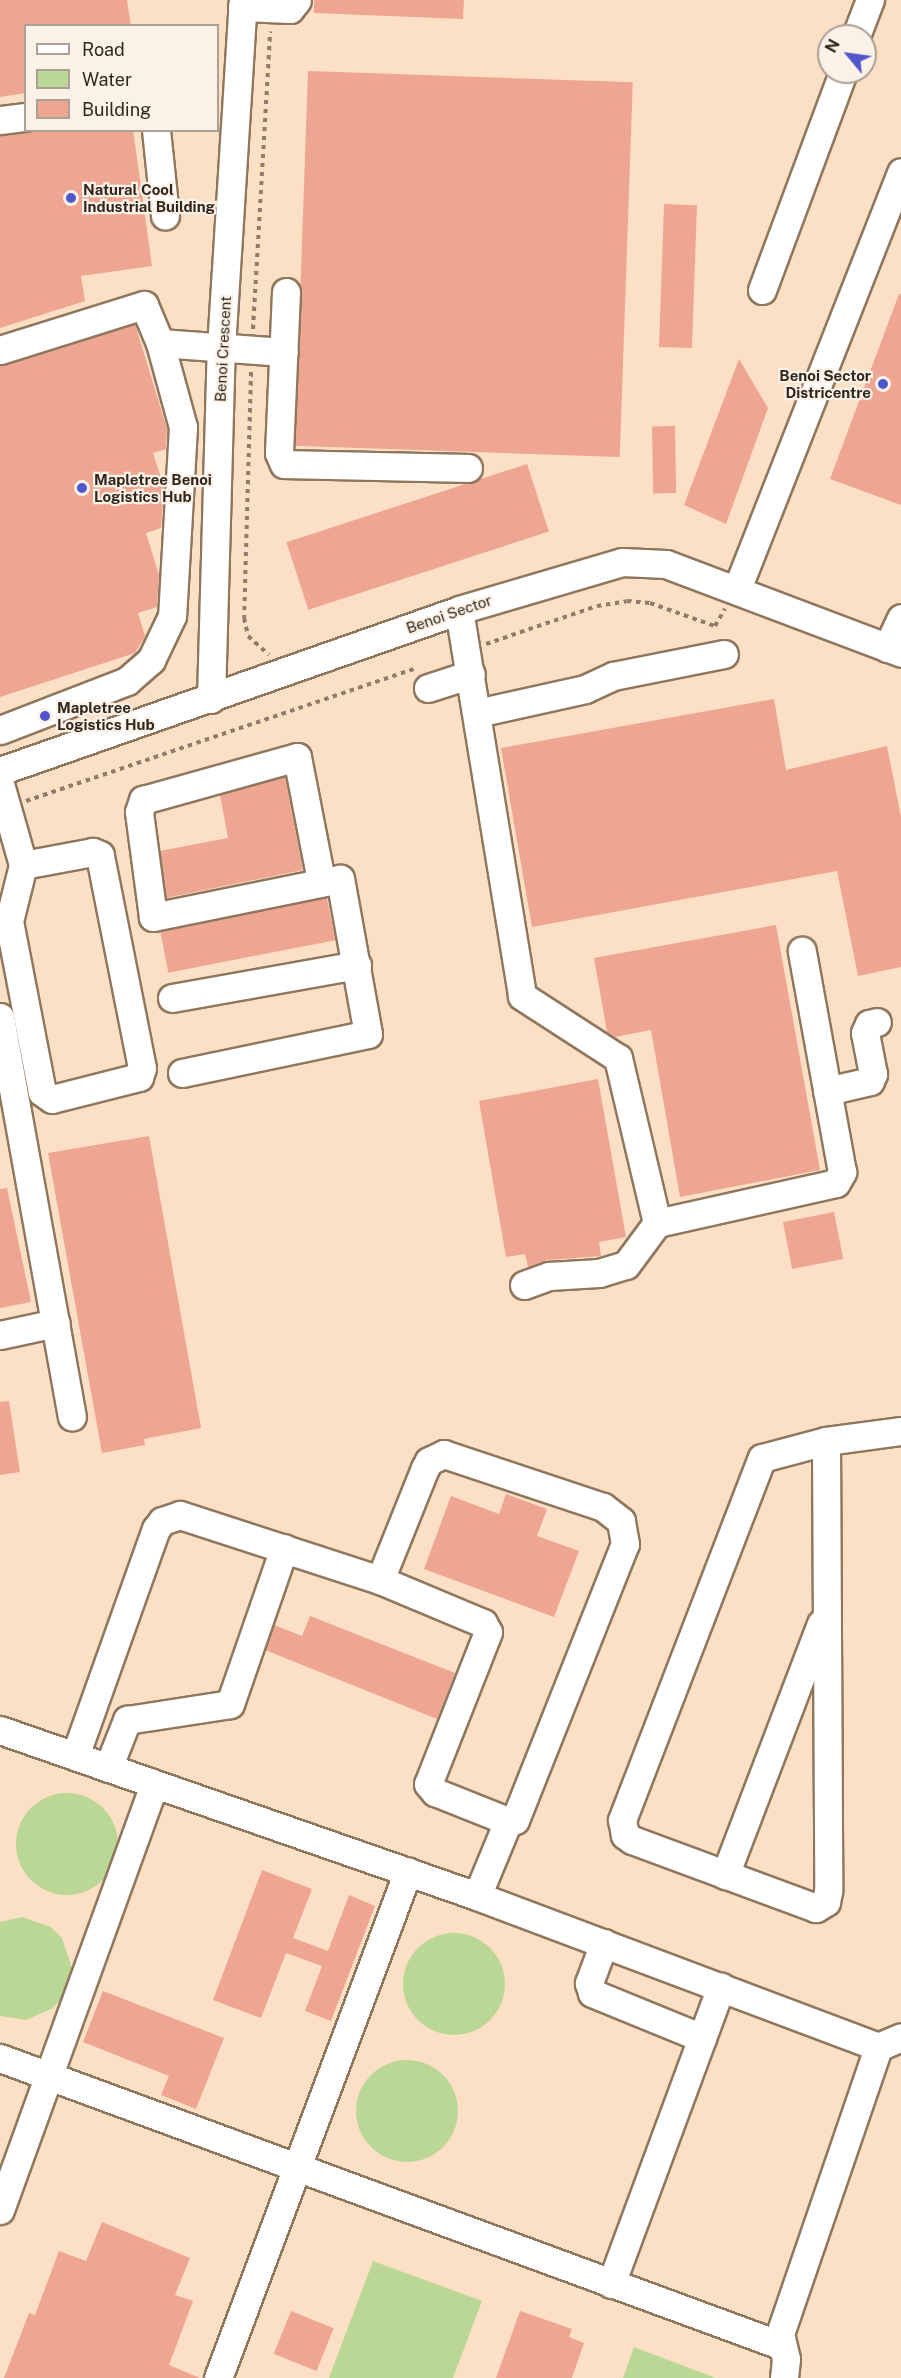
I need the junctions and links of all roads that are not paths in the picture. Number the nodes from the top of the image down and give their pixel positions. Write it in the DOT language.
graph roads {
  1 [pos="297,0"];
  2 [pos="870,0"];
  3 [pos="242,3"];
  4 [pos="861,24"];
  5 [pos="839,84"];
  6 [pos="229,91"];
  7 [pos="24,117"];
  8 [pos="0,120"];
  9 [pos="156,132"];
  10 [pos="901,172"];
  11 [pos="165,216"];
  12 [pos="762,290"];
  13 [pos="286,292"];
  14 [pos="160,343"];
  15 [pos="221,348"];
  16 [pos="0,350"];
  17 [pos="284,352"];
  18 [pos="468,468"];
  19 [pos="737,589"];
  20 [pos="459,610"];
  21 [pos="901,618"];
  22 [pos="894,651"];
  23 [pos="724,654"];
  24 [pos="469,662"];
  25 [pos="425,677"];
  26 [pos="211,699"];
  27 [pos="477,713"];
  28 [pos="0,730"];
  29 [pos="0,771"];
  30 [pos="3,796"];
  31 [pos="23,866"];
  32 [pos="321,882"];
  33 [pos="802,951"];
  34 [pos="357,965"];
  35 [pos="172,998"];
  36 [pos="0,1017"];
  37 [pos="877,1022"];
  38 [pos="182,1073"];
  39 [pos="827,1091"];
  40 [pos="657,1223"];
  41 [pos="524,1285"];
  42 [pos="56,1323"];
  43 [pos="0,1335"];
  44 [pos="72,1417"];
  45 [pos="901,1431"];
  46 [pos="826,1442"];
  47 [pos="284,1548"];
  48 [pos="380,1580"];
  49 [pos="827,1610"];
  50 [pos="0,1730"];
  51 [pos="75,1756"];
  52 [pos="108,1768"];
  53 [pos="154,1784"];
  54 [pos="508,1821"];
  55 [pos="408,1871"];
  56 [pos="725,1875"];
  57 [pos="477,1896"];
  58 [pos="604,1943"];
  59 [pos="721,1987"];
  60 [pos="702,2038"];
  61 [pos="890,2042"];
  62 [pos="0,2058"];
  63 [pos="50,2077"];
  64 [pos="297,2169"];
  65 [pos="0,2210"];
  66 [pos="611,2283"];
  67 [pos="780,2345"];
  68 [pos="218,2378"];
  69 [pos="784,2378"];
  1 -- 3 [label="street"];
  2 -- 4 [label="street"];
  3 -- 6 [label="street, Benoi Crescent"];
  5 -- 12 [label="street"];
  6 -- 15 [label="street, Benoi Crescent"];
  7 -- 8 [label="street"];
  9 -- 11 [label="street"];
  10 -- 19 [label="street"];
  13 -- 17 [label="street"];
  14 -- 15 [label="street"];
  14 -- 16 [label="street"];
  14 -- 28 [label="street"];
  15 -- 17 [label="street"];
  15 -- 26 [label="street, Benoi Crescent"];
  17 -- 18 [label="street"];
  19 -- 20 [label="street, Benoi Sector"];
  19 -- 22 [label="street, Benoi Sector"];
  20 -- 24 [label="street"];
  20 -- 26 [label="street, Benoi Sector"];
  21 -- 22 [label="street"];
  23 -- 27 [label="street"];
  24 -- 25 [label="street"];
  24 -- 27 [label="street"];
  26 -- 29 [label="street, Benoi Sector"];
  27 -- 40 [label="street"];
  30 -- 31 [label="street"];
  31 -- 31 [label="street"];
  32 -- 32 [label="street"];
  32 -- 34 [label="street"];
  33 -- 39 [label="street"];
  34 -- 35 [label="street"];
  34 -- 38 [label="street"];
  36 -- 42 [label="street"];
  37 -- 39 [label="street"];
  39 -- 40 [label="street"];
  40 -- 41 [label="street"];
  42 -- 43 [label="street"];
  42 -- 44 [label="street"];
  45 -- 46 [label="street"];
  46 -- 49 [label="street"];
  46 -- 56 [label="street"];
  47 -- 48 [label="street"];
  47 -- 51 [label="street"];
  47 -- 52 [label="street"];
  48 -- 54 [label="street"];
  48 -- 54 [label="street"];
  49 -- 56 [label="street"];
  49 -- 56 [label="street"];
  50 -- 51 [label="street"];
  51 -- 52 [label="street"];
  52 -- 53 [label="street"];
  53 -- 55 [label="street"];
  53 -- 63 [label="street"];
  54 -- 57 [label="street"];
  55 -- 57 [label="street"];
  55 -- 64 [label="street"];
  57 -- 58 [label="street"];
  58 -- 59 [label="street"];
  58 -- 60 [label="street"];
  59 -- 60 [label="street"];
  59 -- 61 [label="street"];
  60 -- 66 [label="street"];
  61 -- 67 [label="street"];
  62 -- 63 [label="street"];
  63 -- 64 [label="street"];
  63 -- 65 [label="street"];
  64 -- 66 [label="street"];
  64 -- 68 [label="street"];
  66 -- 67 [label="street"];
  67 -- 69 [label="street"];
}
